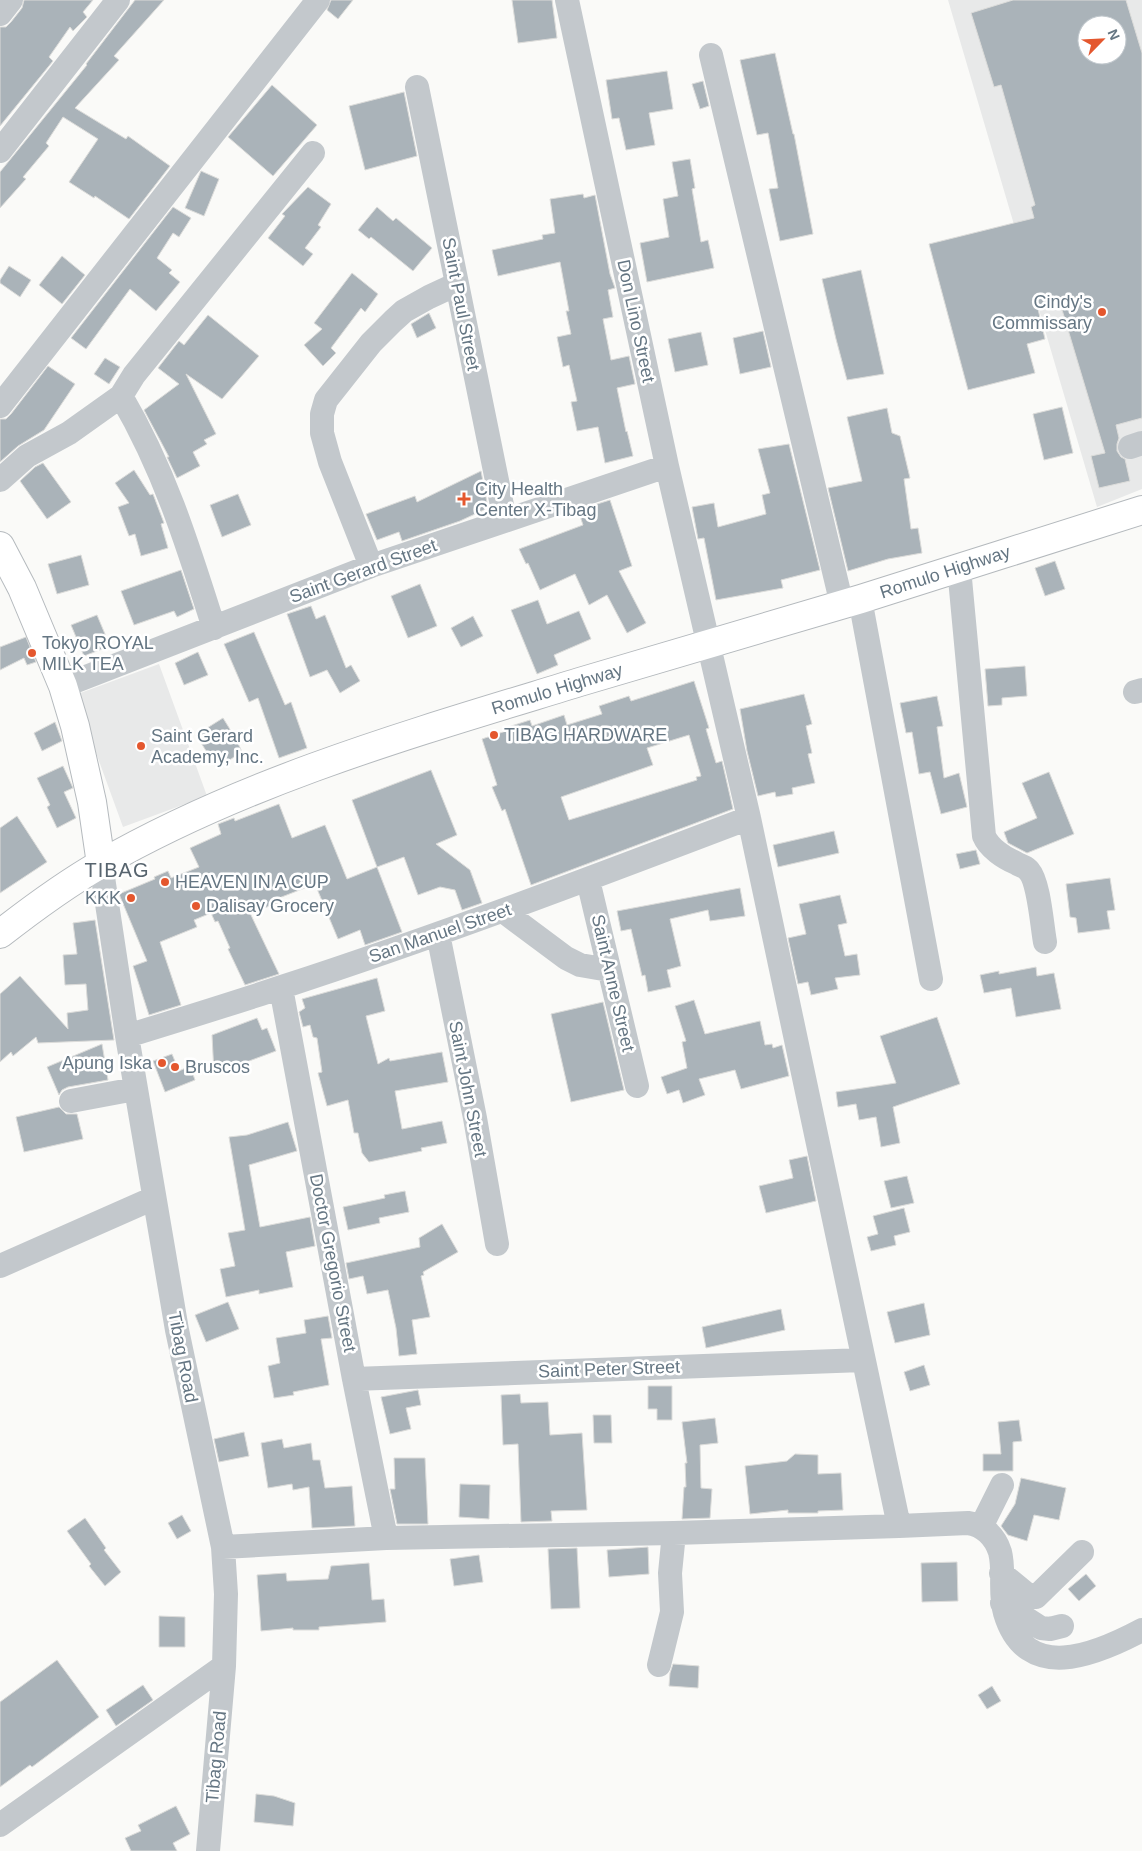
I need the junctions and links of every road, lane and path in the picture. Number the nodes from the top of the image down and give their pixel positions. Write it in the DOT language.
graph roads {
  1 [pos="11,0"];
  2 [pos="118,0"];
  3 [pos="318,0"];
  4 [pos="567,0"];
  5 [pos="0,14"];
  6 [pos="711,55"];
  7 [pos="417,87"];
  8 [pos="0,151"];
  9 [pos="313,153"];
  10 [pos="457,284"];
  11 [pos="121,396"];
  12 [pos="0,406"];
  13 [pos="667,466"];
  14 [pos="0,480"];
  15 [pos="1142,510"];
  16 [pos="505,520"];
  17 [pos="0,546"];
  18 [pos="370,566"];
  19 [pos="958,568"];
  20 [pos="851,602"];
  21 [pos="214,628"];
  22 [pos="709,643"];
  23 [pos="63,686"];
  24 [pos="749,818"];
  25 [pos="101,864"];
  26 [pos="588,880"];
  27 [pos="503,911"];
  28 [pos="0,934"];
  29 [pos="438,934"];
  30 [pos="1045,942"];
  31 [pos="609,970"];
  32 [pos="930,979"];
  33 [pos="281,988"];
  34 [pos="127,1036"];
  35 [pos="637,1086"];
  36 [pos="136,1089"];
  37 [pos="70,1101"];
  38 [pos="154,1198"];
  39 [pos="498,1244"];
  40 [pos="0,1266"];
  41 [pos="863,1360"];
  42 [pos="354,1379"];
  43 [pos="1002,1485"];
  44 [pos="899,1526"];
  45 [pos="982,1527"];
  46 [pos="674,1533"];
  47 [pos="386,1538"];
  48 [pos="224,1547"];
  49 [pos="1082,1552"];
  50 [pos="1001,1573"];
  51 [pos="1002,1603"];
  52 [pos="1062,1626"];
  53 [pos="1142,1630"];
  54 [pos="659,1665"];
  55 [pos="224,1666"];
  56 [pos="0,1825"];
  57 [pos="208,1851"];
  1 -- 5 [label="street"];
  2 -- 8 [label="street"];
  3 -- 12 [label="street"];
  4 -- 13 [label="street, Don Lino Street"];
  6 -- 20 [label="street"];
  7 -- 10 [label="street, Saint Paul Street"];
  9 -- 11 [label="street"];
  10 -- 16 [label="street, Saint Paul Street"];
  10 -- 18 [label="street"];
  11 -- 14 [label="street"];
  11 -- 21 [label="street"];
  13 -- 16 [label="street, Saint Gerard Street"];
  13 -- 22 [label="street, Don Lino Street"];
  15 -- 19 [label="main road, Romulo Highway"];
  16 -- 18 [label="street, Saint Gerard Street"];
  17 -- 23 [label="main road"];
  18 -- 21 [label="street, Saint Gerard Street"];
  19 -- 20 [label="main road, Romulo Highway"];
  19 -- 30 [label="street"];
  20 -- 22 [label="main road, Romulo Highway"];
  20 -- 32 [label="street"];
  21 -- 23 [label="street, Saint Gerard Street"];
  22 -- 24 [label="street, Don Lino Street"];
  22 -- 25 [label="main road, Romulo Highway"];
  23 -- 25 [label="main road"];
  24 -- 26 [label="street, San Manuel Street"];
  24 -- 41 [label="street, Don Lino Street"];
  25 -- 28 [label="main road, Romulo Highway"];
  25 -- 34 [label="street, Tibag Road"];
  26 -- 27 [label="street, San Manuel Street"];
  26 -- 31 [label="street, Saint Anne Street"];
  27 -- 29 [label="street, San Manuel Street"];
  27 -- 31 [label="street"];
  29 -- 33 [label="street, San Manuel Street"];
  29 -- 39 [label="street, Saint John Street"];
  31 -- 35 [label="street, Saint Anne Street"];
  33 -- 34 [label="street, San Manuel Street"];
  33 -- 42 [label="street, Doctor Gregorio Street"];
  34 -- 36 [label="street, Tibag Road"];
  36 -- 37 [label="street"];
  36 -- 38 [label="street, Tibag Road"];
  38 -- 40 [label="street"];
  38 -- 48 [label="street, Tibag Road"];
  41 -- 42 [label="street, Saint Peter Street"];
  41 -- 44 [label="street, Don Lino Street"];
  42 -- 47 [label="street, Doctor Gregorio Street"];
  43 -- 45 [label="street"];
  44 -- 45 [label="street"];
  44 -- 46 [label="street"];
  45 -- 50 [label="street"];
  46 -- 47 [label="street"];
  46 -- 54 [label="street"];
  47 -- 48 [label="street"];
  48 -- 55 [label="street, Tibag Road"];
  49 -- 50 [label="street"];
  50 -- 51 [label="street"];
  51 -- 52 [label="street"];
  51 -- 53 [label="street"];
  55 -- 56 [label="street"];
  55 -- 57 [label="street, Tibag Road"];
}
